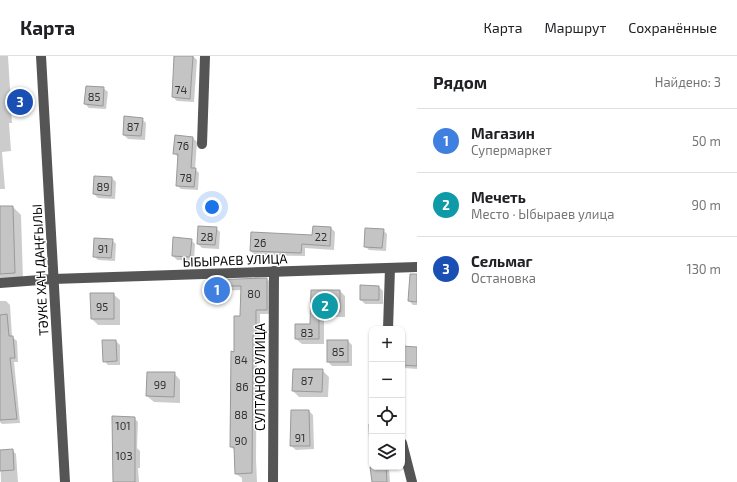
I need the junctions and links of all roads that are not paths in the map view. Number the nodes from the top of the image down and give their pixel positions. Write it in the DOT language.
graph roads {
  1 [pos="41,56"];
  2 [pos="205,56"];
  3 [pos="202,144"];
  4 [pos="417,267"];
  5 [pos="390,268"];
  6 [pos="274,271"];
  7 [pos="53,279"];
  8 [pos="0,283"];
  9 [pos="388,326"];
  10 [pos="405,453"];
  11 [pos="65,482"];
  12 [pos="273,482"];
  13 [pos="414,482"];
  1 -- 7 [label="street, ТӘУКЕ ХАН ДАҢҒЫЛЫ"];
  2 -- 3 [label="street"];
  4 -- 5 [label="street, ЫБЫРАЕВ УЛИЦА"];
  5 -- 6 [label="street, ЫБЫРАЕВ УЛИЦА"];
  5 -- 9 [label="street"];
  6 -- 7 [label="street, ЫБЫРАЕВ УЛИЦА"];
  6 -- 12 [label="street, СУЛТАНОВ УЛИЦА"];
  7 -- 8 [label="street, ЫБЫРАЕВ УЛИЦА"];
  7 -- 11 [label="street, ТӘУКЕ ХАН ДАҢҒЫЛЫ"];
  10 -- 13 [label="street"];
}
